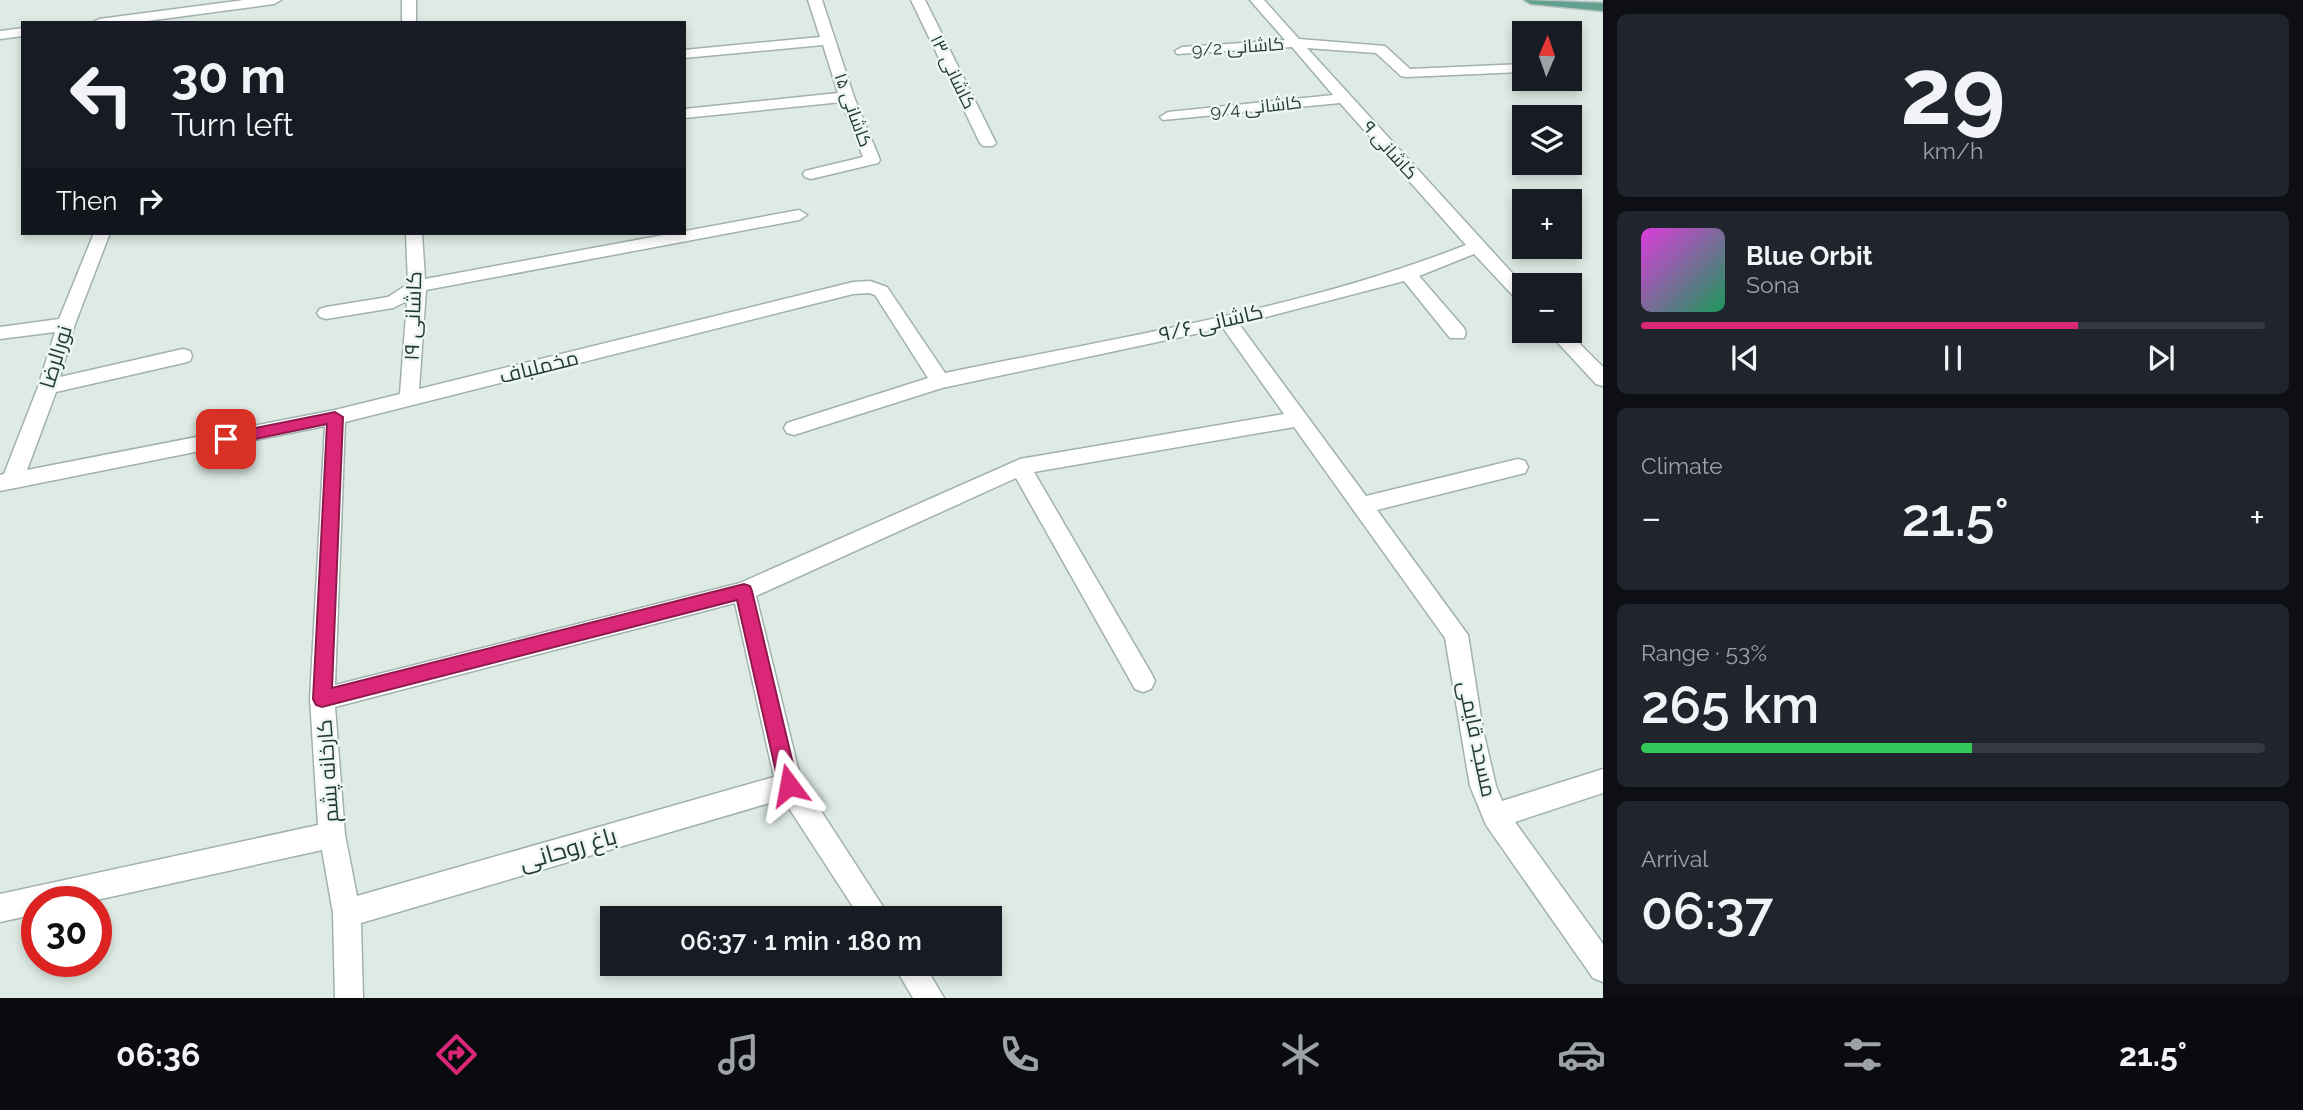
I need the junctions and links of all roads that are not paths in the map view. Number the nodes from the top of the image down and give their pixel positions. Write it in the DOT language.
graph roads {
  1 [pos="274,0"];
  2 [pos="410,0"];
  3 [pos="815,0"];
  4 [pos="918,0"];
  5 [pos="1257,0"];
  6 [pos="1531,0"];
  7 [pos="1603,7"];
  8 [pos="188,17"];
  9 [pos="129,21"];
  10 [pos="409,21"];
  11 [pos="21,32"];
  12 [pos="0,35"];
  13 [pos="830,40"];
  14 [pos="1295,43"];
  15 [pos="1182,51"];
  16 [pos="686,54"];
  17 [pos="1512,68"];
  18 [pos="847,97"];
  19 [pos="1343,98"];
  20 [pos="686,114"];
  21 [pos="1168,117"];
  22 [pos="988,143"];
  23 [pos="811,174"];
  24 [pos="799,215"];
  25 [pos="101,235"];
  26 [pos="414,235"];
  27 [pos="1476,247"];
  28 [pos="1408,274"];
  29 [pos="1512,284"];
  30 [pos="417,286"];
  31 [pos="326,313"];
  32 [pos="1227,321"];
  33 [pos="66,324"];
  34 [pos="0,333"];
  35 [pos="1457,333"];
  36 [pos="1568,343"];
  37 [pos="183,356"];
  38 [pos="1602,376"];
  39 [pos="940,381"];
  40 [pos="48,387"];
  41 [pos="409,400"];
  42 [pos="335,417"];
  43 [pos="1298,419"];
  44 [pos="794,428"];
  45 [pos="1020,467"];
  46 [pos="1518,467"];
  47 [pos="6,482"];
  48 [pos="1363,505"];
  49 [pos="744,591"];
  50 [pos="1143,681"];
  51 [pos="322,699"];
  52 [pos="1603,782"];
  53 [pos="789,785"];
  54 [pos="1495,816"];
  55 [pos="332,835"];
  56 [pos="868,906"];
  57 [pos="0,908"];
  58 [pos="347,913"];
  59 [pos="1603,968"];
  60 [pos="915,976"];
  61 [pos="349,998"];
  62 [pos="930,998"];
  1 -- 8 [label="street"];
  2 -- 10 [label="street"];
  3 -- 13 [label="street, کاشانی ۱۵"];
  4 -- 22 [label="street, کاشانی ۱۳"];
  5 -- 14 [label="street, کاشانی ۹"];
  6 -- 7 [label="main road"];
  8 -- 9 [label="street"];
  11 -- 12 [label="street"];
  13 -- 16 [label="street"];
  13 -- 18 [label="street, کاشانی ۱۵"];
  14 -- 15 [label="street, کاشانی 9/2"];
  14 -- 17 [label="street, کاشانی 9/2"];
  14 -- 19 [label="street, کاشانی ۹"];
  18 -- 20 [label="street"];
  18 -- 23 [label="street, کاشانی ۱۵"];
  19 -- 21 [label="street, کاشانی 9/4"];
  19 -- 27 [label="street, کاشانی ۹"];
  24 -- 30 [label="street"];
  25 -- 33 [label="street, نورالرضا"];
  26 -- 30 [label="street, کاشانی ۱۹"];
  27 -- 28 [label="street, کاشانی ۹/۶"];
  27 -- 29 [label="street, کاشانی ۹"];
  28 -- 32 [label="street, کاشانی ۹/۶"];
  28 -- 35 [label="street"];
  30 -- 31 [label="street"];
  30 -- 41 [label="street, کاشانی ۱۹"];
  32 -- 39 [label="street, کاشانی ۹/۶"];
  32 -- 43 [label="street, مسجد قایمی"];
  33 -- 34 [label="street"];
  33 -- 40 [label="street, نورالرضا"];
  36 -- 38 [label="street"];
  37 -- 40 [label="street"];
  39 -- 41 [label="street, مخملباف"];
  39 -- 44 [label="street, کاشانی ۹/۶"];
  40 -- 47 [label="street, نورالرضا"];
  41 -- 42 [label="street, مخملباف"];
  42 -- 47 [label="street, مخملباف"];
  42 -- 51 [label="street, کارخانه پشم"];
  43 -- 45 [label="street"];
  43 -- 48 [label="street, مسجد قایمی"];
  45 -- 49 [label="street"];
  45 -- 50 [label="street"];
  46 -- 48 [label="street"];
  48 -- 54 [label="street, مسجد قایمی"];
  49 -- 51 [label="street"];
  49 -- 53 [label="street"];
  51 -- 55 [label="street, کارخانه پشم"];
  52 -- 54 [label="street"];
  53 -- 56 [label="street"];
  53 -- 58 [label="street, باغ روحانی"];
  54 -- 59 [label="street, مسجد قایمی"];
  55 -- 57 [label="street"];
  55 -- 58 [label="street, کارخانه پشم"];
  58 -- 61 [label="street, کارخانه پشم"];
  60 -- 62 [label="street"];
}
